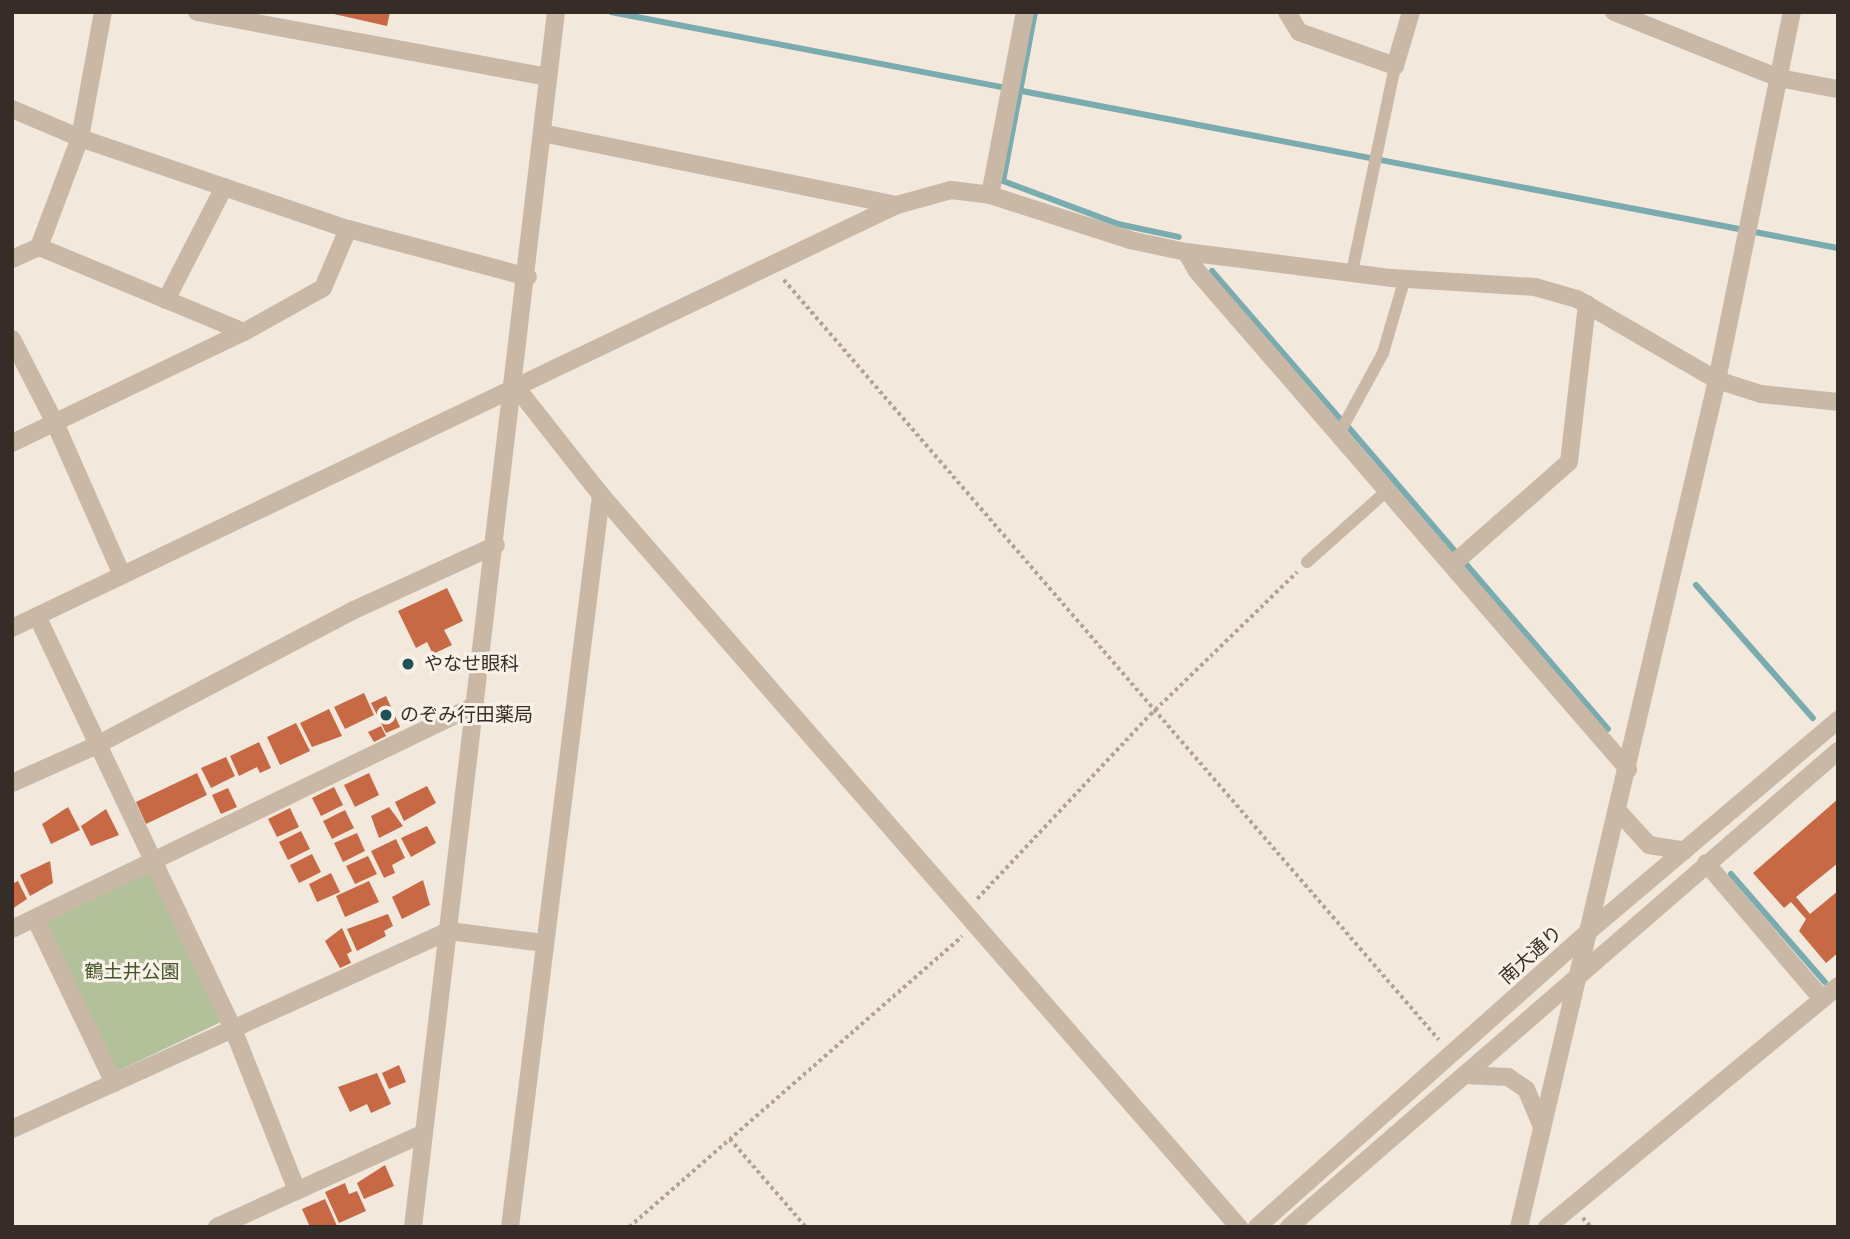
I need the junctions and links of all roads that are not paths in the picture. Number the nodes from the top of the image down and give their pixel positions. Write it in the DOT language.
graph roads {
  1 [pos="103,12"];
  2 [pos="197,12"];
  3 [pos="556,12"];
  4 [pos="1025,12"];
  5 [pos="1287,12"];
  6 [pos="1411,12"];
  7 [pos="1614,12"];
  8 [pos="1792,12"];
  9 [pos="258,18"];
  10 [pos="1395,66"];
  11 [pos="547,77"];
  12 [pos="1779,78"];
  13 [pos="1838,89"];
  14 [pos="12,109"];
  15 [pos="542,133"];
  16 [pos="80,138"];
  17 [pos="224,187"];
  18 [pos="990,195"];
  19 [pos="897,205"];
  20 [pos="348,229"];
  21 [pos="39,247"];
  22 [pos="1186,252"];
  23 [pos="12,259"];
  24 [pos="1352,272"];
  25 [pos="528,277"];
  26 [pos="1405,278"];
  27 [pos="166,300"];
  28 [pos="1587,304"];
  29 [pos="244,332"];
  30 [pos="12,339"];
  31 [pos="1717,380"];
  32 [pos="516,387"];
  33 [pos="1838,402"];
  34 [pos="55,423"];
  35 [pos="1340,432"];
  36 [pos="12,443"];
  37 [pos="1389,489"];
  38 [pos="601,495"];
  39 [pos="496,545"];
  40 [pos="1307,562"];
  41 [pos="1453,565"];
  42 [pos="122,575"];
  43 [pos="37,616"];
  44 [pos="12,628"];
  45 [pos="477,705"];
  46 [pos="1838,720"];
  47 [pos="95,746"];
  48 [pos="1838,751"];
  49 [pos="1628,769"];
  50 [pos="12,783"];
  51 [pos="1617,810"];
  52 [pos="1685,850"];
  53 [pos="153,861"];
  54 [pos="1706,863"];
  55 [pos="35,918"];
  56 [pos="12,929"];
  57 [pos="449,931"];
  58 [pos="1588,932"];
  59 [pos="544,943"];
  60 [pos="1578,974"];
  61 [pos="1838,986"];
  62 [pos="1822,999"];
  63 [pos="233,1029"];
  64 [pos="1464,1075"];
  65 [pos="114,1083"];
  66 [pos="12,1129"];
  67 [pos="1542,1129"];
  68 [pos="424,1133"];
  69 [pos="297,1191"];
  70 [pos="218,1227"];
  71 [pos="413,1227"];
  72 [pos="510,1227"];
  73 [pos="1239,1227"];
  74 [pos="1257,1227"];
  75 [pos="1289,1227"];
  76 [pos="1519,1227"];
  77 [pos="1547,1227"];
  1 -- 16 [label="street"];
  2 -- 9 [label="street"];
  3 -- 11 [label="street"];
  4 -- 18 [label="street"];
  5 -- 10 [label="street"];
  6 -- 10 [label="street"];
  7 -- 12 [label="street"];
  8 -- 12 [label="street"];
  9 -- 11 [label="street"];
  10 -- 24 [label="lane"];
  11 -- 15 [label="street"];
  12 -- 13 [label="street"];
  12 -- 31 [label="street"];
  14 -- 16 [label="street"];
  15 -- 19 [label="street"];
  15 -- 25 [label="street"];
  16 -- 17 [label="street"];
  16 -- 21 [label="street"];
  17 -- 20 [label="street"];
  17 -- 27 [label="street"];
  18 -- 19 [label="street"];
  18 -- 22 [label="street"];
  19 -- 32 [label="street"];
  20 -- 25 [label="street"];
  20 -- 29 [label="street"];
  21 -- 23 [label="street"];
  21 -- 27 [label="street"];
  22 -- 24 [label="street"];
  22 -- 35 [label="street"];
  24 -- 26 [label="street"];
  25 -- 32 [label="street"];
  26 -- 28 [label="street"];
  26 -- 35 [label="lane"];
  27 -- 29 [label="street"];
  28 -- 31 [label="street"];
  28 -- 41 [label="street"];
  29 -- 34 [label="street"];
  30 -- 34 [label="street"];
  31 -- 33 [label="street"];
  31 -- 49 [label="street"];
  32 -- 38 [label="street"];
  32 -- 39 [label="street"];
  32 -- 42 [label="street"];
  34 -- 36 [label="street"];
  34 -- 42 [label="street"];
  35 -- 37 [label="street"];
  37 -- 40 [label="lane"];
  37 -- 41 [label="street"];
  38 -- 59 [label="street"];
  38 -- 73 [label="street"];
  39 -- 45 [label="street"];
  39 -- 47 [label="street"];
  41 -- 49 [label="street"];
  42 -- 43 [label="street"];
  43 -- 44 [label="street"];
  43 -- 47 [label="street"];
  45 -- 53 [label="street"];
  45 -- 57 [label="street"];
  46 -- 52 [label="street, 南大通り"];
  47 -- 50 [label="street"];
  47 -- 53 [label="street"];
  48 -- 54 [label="street"];
  49 -- 51 [label="street"];
  51 -- 52 [label="street"];
  51 -- 58 [label="street"];
  52 -- 58 [label="street, 南大通り"];
  53 -- 55 [label="street"];
  53 -- 63 [label="street"];
  54 -- 60 [label="street"];
  54 -- 62 [label="street"];
  55 -- 56 [label="street"];
  55 -- 65 [label="street"];
  57 -- 59 [label="street"];
  57 -- 63 [label="street"];
  57 -- 68 [label="street"];
  58 -- 60 [label="street"];
  58 -- 74 [label="street, 南大通り"];
  59 -- 72 [label="street"];
  60 -- 64 [label="street"];
  60 -- 67 [label="street"];
  61 -- 62 [label="street"];
  62 -- 77 [label="street"];
  63 -- 65 [label="street"];
  63 -- 69 [label="street"];
  64 -- 67 [label="street"];
  64 -- 75 [label="street"];
  65 -- 66 [label="street"];
  67 -- 76 [label="street"];
  68 -- 69 [label="street"];
  68 -- 71 [label="street"];
  69 -- 70 [label="street"];
}
